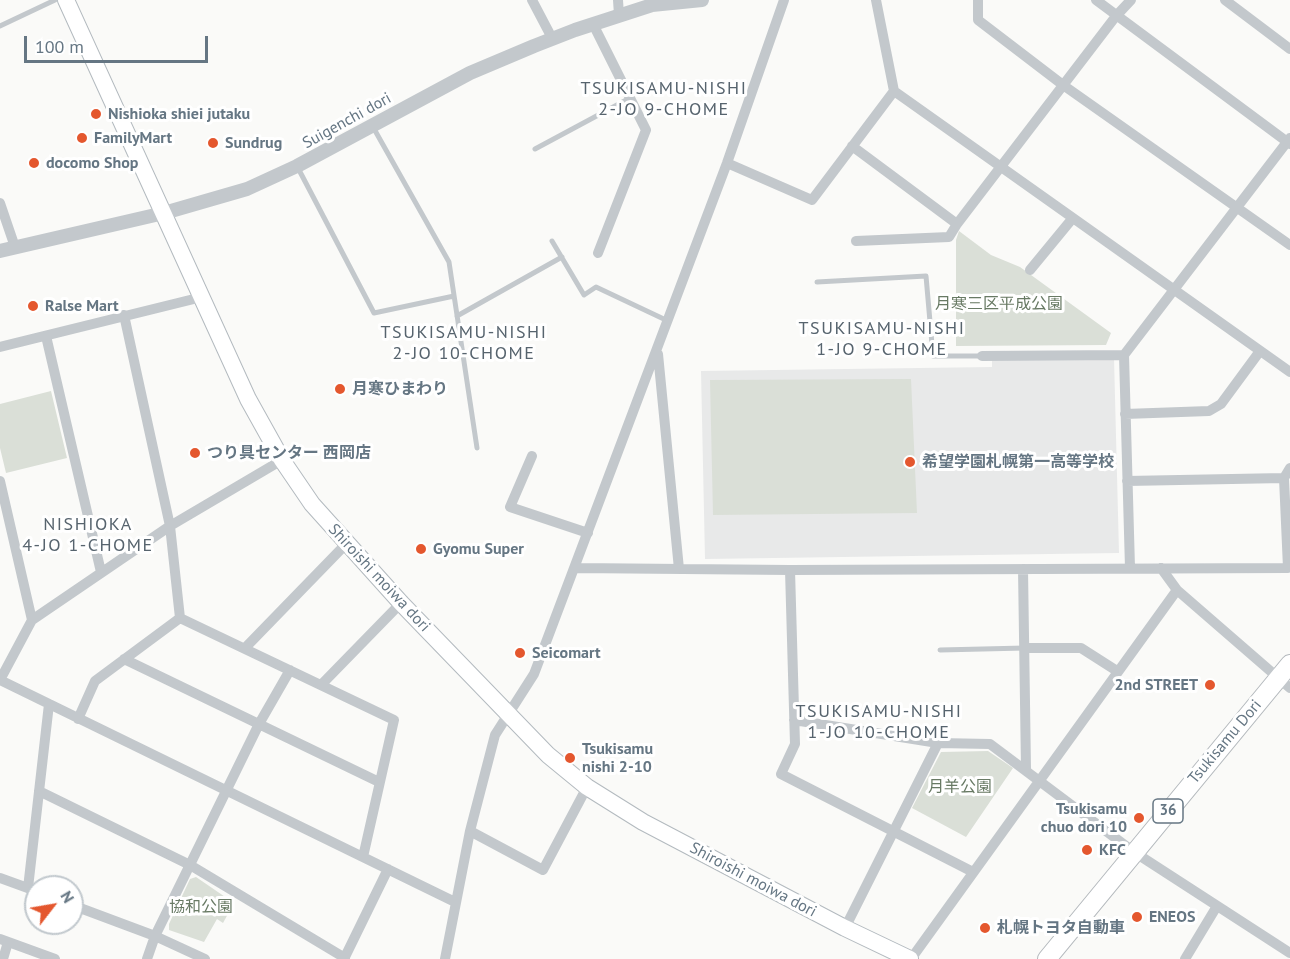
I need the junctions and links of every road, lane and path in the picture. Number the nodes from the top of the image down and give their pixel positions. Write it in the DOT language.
graph roads {
  1 [pos="55,0"];
  2 [pos="66,0"];
  3 [pos="532,0"];
  4 [pos="618,0"];
  5 [pos="695,0"];
  6 [pos="702,0"];
  7 [pos="784,0"];
  8 [pos="876,0"];
  9 [pos="978,0"];
  10 [pos="1096,0"];
  11 [pos="1131,0"];
  12 [pos="1225,0"];
  13 [pos="619,15"];
  14 [pos="1116,15"];
  15 [pos="593,24"];
  16 [pos="0,26"];
  17 [pos="552,38"];
  18 [pos="1290,49"];
  19 [pos="1064,85"];
  20 [pos="894,91"];
  21 [pos="630,98"];
  22 [pos="372,126"];
  23 [pos="1289,141"];
  24 [pos="852,146"];
  25 [pos="535,149"];
  26 [pos="727,163"];
  27 [pos="297,166"];
  28 [pos="1002,166"];
  29 [pos="0,203"];
  30 [pos="1238,208"];
  31 [pos="164,213"];
  32 [pos="1072,219"];
  33 [pos="957,225"];
  34 [pos="552,241"];
  35 [pos="856,241"];
  36 [pos="1290,245"];
  37 [pos="15,247"];
  38 [pos="0,251"];
  39 [pos="598,253"];
  40 [pos="562,257"];
  41 [pos="1030,270"];
  42 [pos="817,282"];
  43 [pos="1175,291"];
  44 [pos="454,296"];
  45 [pos="202,297"];
  46 [pos="124,315"];
  47 [pos="457,316"];
  48 [pos="668,321"];
  49 [pos="46,336"];
  50 [pos="0,347"];
  51 [pos="657,350"];
  52 [pos="1260,351"];
  53 [pos="1124,355"];
  54 [pos="981,356"];
  55 [pos="1290,372"];
  56 [pos="1125,414"];
  57 [pos="477,448"];
  58 [pos="532,456"];
  59 [pos="282,460"];
  60 [pos="1290,468"];
  61 [pos="1284,478"];
  62 [pos="1127,481"];
  63 [pos="0,482"];
  64 [pos="170,526"];
  65 [pos="588,533"];
  66 [pos="346,544"];
  67 [pos="576,568"];
  68 [pos="1130,568"];
  69 [pos="1161,568"];
  70 [pos="1289,568"];
  71 [pos="679,569"];
  72 [pos="1023,569"];
  73 [pos="790,570"];
  74 [pos="101,572"];
  75 [pos="1177,590"];
  76 [pos="401,603"];
  77 [pos="180,618"];
  78 [pos="33,620"];
  79 [pos="245,648"];
  80 [pos="1025,648"];
  81 [pos="940,650"];
  82 [pos="124,658"];
  83 [pos="1290,664"];
  84 [pos="290,670"];
  85 [pos="1117,671"];
  86 [pos="0,680"];
  87 [pos="1284,684"];
  88 [pos="321,685"];
  89 [pos="49,704"];
  90 [pos="508,714"];
  91 [pos="78,719"];
  92 [pos="794,720"];
  93 [pos="260,724"];
  94 [pos="938,743"];
  95 [pos="1026,769"];
  96 [pos="1040,780"];
  97 [pos="379,782"];
  98 [pos="587,787"];
  99 [pos="39,791"];
  100 [pos="228,791"];
  101 [pos="892,830"];
  102 [pos="470,831"];
  103 [pos="1134,852"];
  104 [pos="363,857"];
  105 [pos="190,865"];
  106 [pos="388,869"];
  107 [pos="973,872"];
  108 [pos="33,875"];
  109 [pos="0,878"];
  110 [pos="24,887"];
  111 [pos="455,902"];
  112 [pos="1217,906"];
  113 [pos="84,909"];
  114 [pos="845,928"];
  115 [pos="155,936"];
  116 [pos="4,940"];
  117 [pos="1290,953"];
  118 [pos="345,958"];
  119 [pos="3,959"];
  120 [pos="55,959"];
  121 [pos="147,959"];
  122 [pos="205,959"];
  123 [pos="445,959"];
  124 [pos="910,959"];
  125 [pos="1047,959"];
  126 [pos="1185,959"];
  1 -- 16 [label="lane"];
  2 -- 31 [label="main road, Shiroishi moiwa dori"];
  3 -- 17 [label="street"];
  4 -- 13 [label="street"];
  5 -- 6 [label="street, Suigenchi dori"];
  5 -- 13 [label="street, Suigenchi dori"];
  7 -- 26 [label="street"];
  8 -- 20 [label="street"];
  9 -- 19 [label="street"];
  10 -- 14 [label="street"];
  11 -- 14 [label="street"];
  12 -- 18 [label="street"];
  13 -- 15 [label="street, Suigenchi dori"];
  14 -- 19 [label="street"];
  14 -- 23 [label="street"];
  15 -- 17 [label="street, Suigenchi dori"];
  15 -- 21 [label="street"];
  17 -- 22 [label="street, Suigenchi dori"];
  19 -- 28 [label="street"];
  19 -- 30 [label="street"];
  20 -- 24 [label="street"];
  20 -- 28 [label="street"];
  21 -- 25 [label="lane"];
  21 -- 39 [label="street"];
  22 -- 27 [label="street, Suigenchi dori"];
  22 -- 44 [label="lane"];
  23 -- 30 [label="street"];
  24 -- 26 [label="street"];
  24 -- 33 [label="street"];
  26 -- 48 [label="street"];
  27 -- 31 [label="street, Suigenchi dori"];
  27 -- 44 [label="lane"];
  28 -- 32 [label="street"];
  28 -- 33 [label="street"];
  29 -- 37 [label="street"];
  30 -- 36 [label="street"];
  30 -- 43 [label="street"];
  31 -- 37 [label="street, Suigenchi dori"];
  31 -- 45 [label="main road, Shiroishi moiwa dori"];
  32 -- 41 [label="street"];
  32 -- 43 [label="street"];
  33 -- 35 [label="street"];
  34 -- 40 [label="lane"];
  37 -- 38 [label="street, Suigenchi dori"];
  40 -- 47 [label="lane"];
  40 -- 48 [label="lane"];
  42 -- 54 [label="lane"];
  43 -- 52 [label="street"];
  43 -- 53 [label="street"];
  44 -- 47 [label="lane"];
  45 -- 46 [label="street"];
  45 -- 59 [label="main road, Shiroishi moiwa dori"];
  46 -- 49 [label="street"];
  46 -- 64 [label="street"];
  47 -- 57 [label="lane"];
  48 -- 51 [label="street"];
  49 -- 50 [label="street"];
  49 -- 74 [label="street"];
  51 -- 65 [label="street"];
  51 -- 71 [label="street"];
  52 -- 55 [label="street"];
  52 -- 56 [label="street"];
  53 -- 54 [label="street"];
  53 -- 56 [label="street"];
  56 -- 62 [label="street"];
  58 -- 65 [label="street"];
  59 -- 64 [label="street"];
  59 -- 66 [label="main road, Shiroishi moiwa dori"];
  60 -- 61 [label="street"];
  61 -- 62 [label="street"];
  61 -- 70 [label="street"];
  62 -- 68 [label="street"];
  63 -- 78 [label="street"];
  64 -- 74 [label="street"];
  64 -- 77 [label="street"];
  65 -- 67 [label="street"];
  66 -- 76 [label="main road, Shiroishi moiwa dori"];
  66 -- 79 [label="street"];
  67 -- 71 [label="street"];
  67 -- 90 [label="street"];
  68 -- 69 [label="street"];
  68 -- 72 [label="street"];
  69 -- 70 [label="street"];
  69 -- 75 [label="street"];
  71 -- 73 [label="street"];
  72 -- 73 [label="street"];
  72 -- 80 [label="street"];
  73 -- 92 [label="street"];
  74 -- 78 [label="street"];
  75 -- 85 [label="street"];
  75 -- 87 [label="street"];
  76 -- 88 [label="street"];
  76 -- 90 [label="main road, Shiroishi moiwa dori"];
  77 -- 79 [label="street"];
  77 -- 82 [label="street"];
  78 -- 86 [label="street"];
  79 -- 84 [label="street"];
  80 -- 81 [label="lane"];
  80 -- 85 [label="street"];
  80 -- 95 [label="street"];
  82 -- 91 [label="street"];
  82 -- 93 [label="street"];
  83 -- 87 [label="highway, Tsukisamu Dori / 36"];
  84 -- 88 [label="street"];
  84 -- 93 [label="street"];
  85 -- 96 [label="street"];
  86 -- 89 [label="street"];
  87 -- 103 [label="highway, Tsukisamu Dori / 36"];
  88 -- 97 [label="street"];
  89 -- 91 [label="street"];
  89 -- 99 [label="street"];
  90 -- 98 [label="main road, Shiroishi moiwa dori"];
  90 -- 102 [label="street"];
  91 -- 100 [label="street"];
  92 -- 94 [label="street"];
  92 -- 101 [label="street"];
  93 -- 97 [label="street"];
  93 -- 100 [label="street"];
  94 -- 95 [label="street"];
  94 -- 101 [label="street"];
  95 -- 96 [label="street"];
  96 -- 103 [label="street"];
  96 -- 107 [label="street"];
  97 -- 104 [label="street"];
  98 -- 102 [label="street"];
  98 -- 114 [label="main road, Shiroishi moiwa dori"];
  99 -- 105 [label="street"];
  99 -- 108 [label="street"];
  100 -- 104 [label="street"];
  100 -- 105 [label="street"];
  101 -- 107 [label="street"];
  101 -- 114 [label="street"];
  102 -- 111 [label="street"];
  103 -- 112 [label="street"];
  103 -- 125 [label="highway, Tsukisamu Dori / 36"];
  104 -- 106 [label="street"];
  105 -- 115 [label="street"];
  105 -- 118 [label="street"];
  106 -- 111 [label="street"];
  106 -- 118 [label="street"];
  107 -- 124 [label="street"];
  109 -- 110 [label="street"];
  111 -- 123 [label="street"];
  112 -- 117 [label="street"];
  112 -- 126 [label="street"];
  113 -- 115 [label="street"];
  114 -- 124 [label="main road, Shiroishi moiwa dori"];
  115 -- 121 [label="street"];
  115 -- 122 [label="street"];
  116 -- 119 [label="street"];
  116 -- 120 [label="street"];
}
